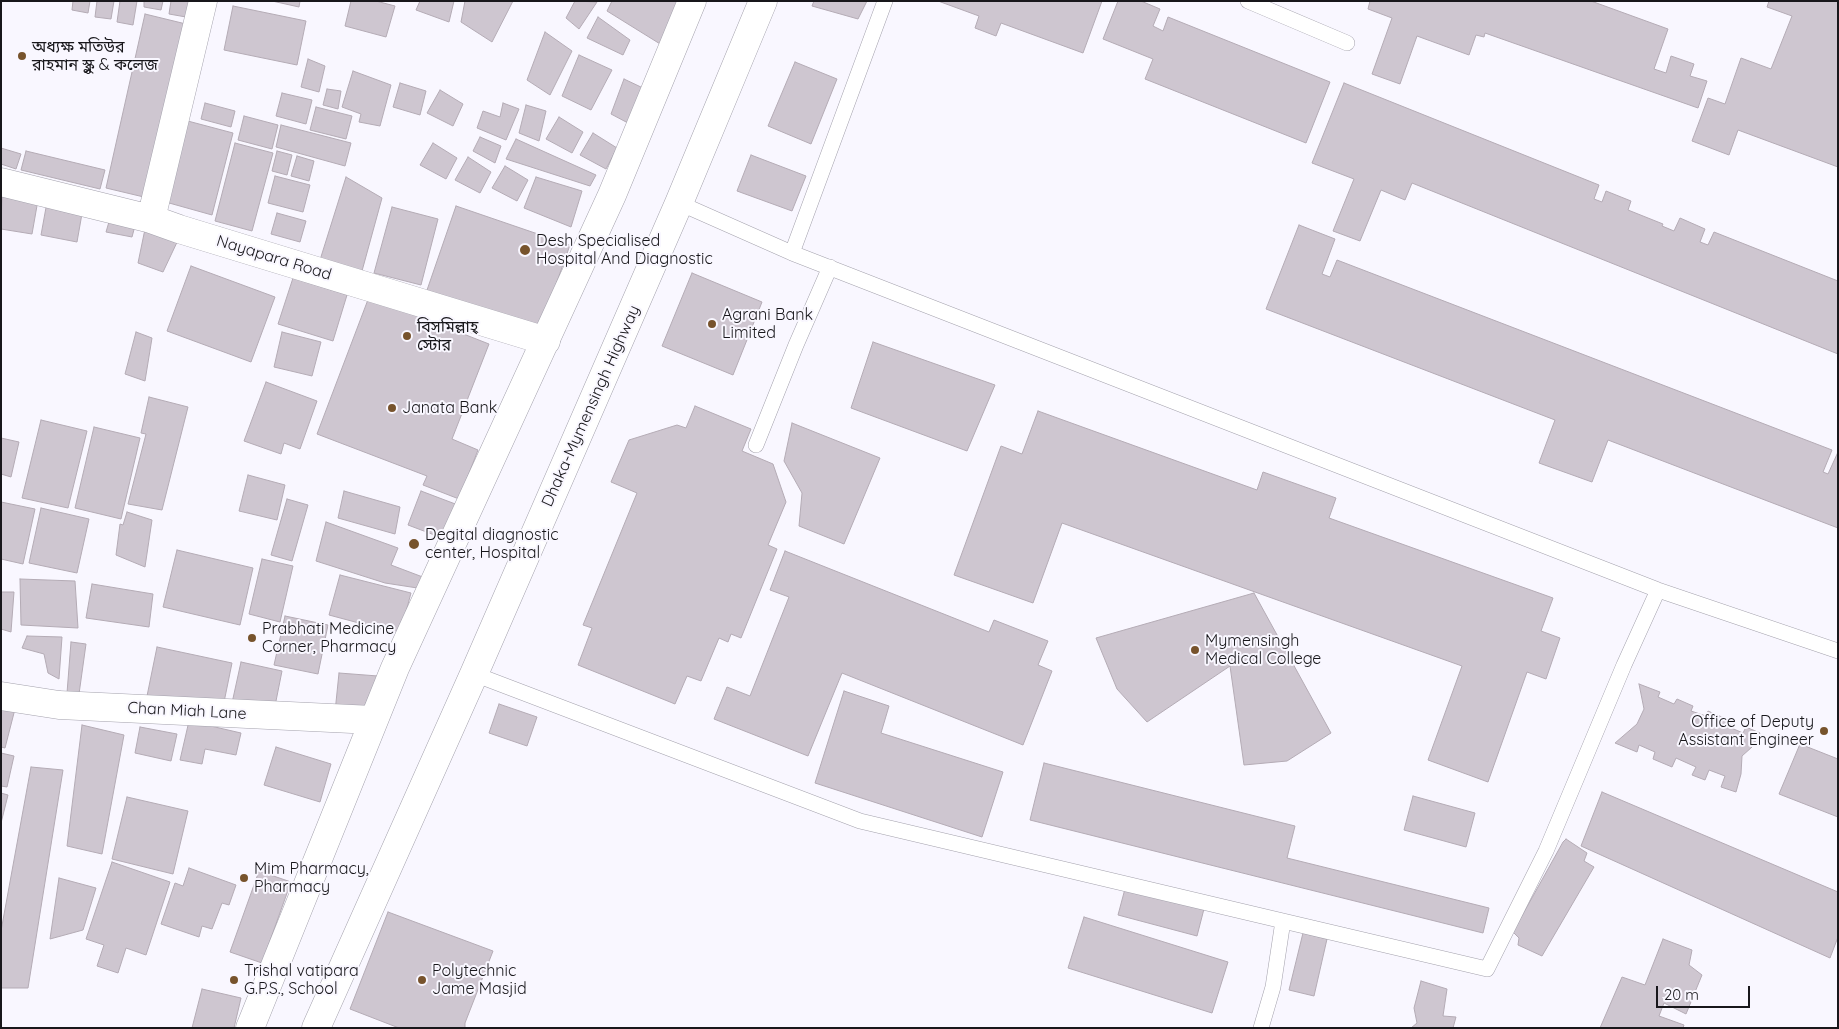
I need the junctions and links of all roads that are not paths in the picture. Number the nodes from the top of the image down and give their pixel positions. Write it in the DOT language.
graph roads {
  1 [pos="203,1"];
  2 [pos="692,1"];
  3 [pos="763,1"];
  4 [pos="885,1"];
  5 [pos="1248,1"];
  6 [pos="1347,43"];
  7 [pos="1,182"];
  8 [pos="679,203"];
  9 [pos="151,219"];
  10 [pos="792,253"];
  11 [pos="830,267"];
  12 [pos="546,341"];
  13 [pos="756,446"];
  14 [pos="1658,590"];
  15 [pos="1838,651"];
  16 [pos="474,674"];
  17 [pos="1,696"];
  18 [pos="373,720"];
  19 [pos="1283,921"];
  20 [pos="318,1027"];
  21 [pos="250,1028"];
  22 [pos="1261,1028"];
  1 -- 9 [label="main road"];
  2 -- 12 [label="main road"];
  3 -- 8 [label="main road, Dhaka-Mymensingh Highway"];
  4 -- 10 [label="lane"];
  5 -- 6 [label="lane"];
  7 -- 9 [label="main road, Nayapara Road"];
  8 -- 10 [label="lane"];
  8 -- 16 [label="main road, Dhaka-Mymensingh Highway"];
  9 -- 12 [label="main road, Nayapara Road"];
  10 -- 11 [label="lane"];
  11 -- 13 [label="lane"];
  11 -- 14 [label="lane"];
  12 -- 18 [label="main road"];
  14 -- 15 [label="lane"];
  14 -- 19 [label="lane"];
  16 -- 19 [label="lane"];
  16 -- 20 [label="main road, Dhaka-Mymensingh Highway"];
  17 -- 18 [label="main road, Chan Miah Lane"];
  18 -- 21 [label="main road"];
  19 -- 22 [label="lane"];
}
